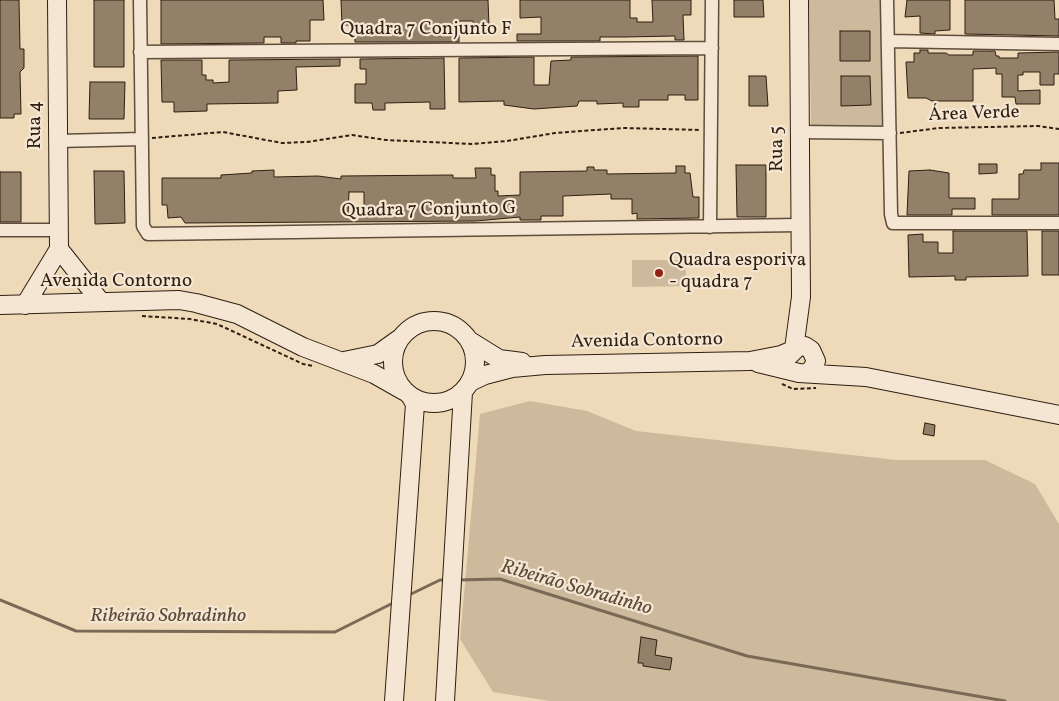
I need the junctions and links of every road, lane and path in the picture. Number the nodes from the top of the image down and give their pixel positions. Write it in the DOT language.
graph roads {
  1 [pos="57,0"];
  2 [pos="140,0"];
  3 [pos="712,0"];
  4 [pos="799,0"];
  5 [pos="888,0"];
  6 [pos="888,42"];
  7 [pos="1059,44"];
  8 [pos="712,48"];
  9 [pos="140,52"];
  10 [pos="1059,129"];
  11 [pos="710,130"];
  12 [pos="800,132"];
  13 [pos="890,133"];
  14 [pos="142,139"];
  15 [pos="58,141"];
  16 [pos="1059,223"];
  17 [pos="800,225"];
  18 [pos="710,227"];
  19 [pos="0,230"];
  20 [pos="59,230"];
  21 [pos="59,249"];
  22 [pos="101,302"];
  23 [pos="0,305"];
  24 [pos="25,305"];
  25 [pos="141,316"];
  26 [pos="399,339"];
  27 [pos="470,341"];
  28 [pos="803,350"];
  29 [pos="750,361"];
  30 [pos="341,362"];
  31 [pos="545,365"];
  32 [pos="321,368"];
  33 [pos="801,372"];
  34 [pos="866,377"];
  35 [pos="776,381"];
  36 [pos="820,388"];
  37 [pos="466,394"];
  38 [pos="410,398"];
  39 [pos="1059,416"];
  40 [pos="394,701"];
  41 [pos="444,701"];
  1 -- 15 [label="main road, Rua 4"];
  2 -- 9 [label="street"];
  3 -- 8 [label="street"];
  4 -- 12 [label="main road, Rua 5"];
  5 -- 6 [label="street"];
  6 -- 7 [label="street"];
  6 -- 13 [label="street"];
  8 -- 9 [label="street, Quadra 7 Conjunto F"];
  8 -- 11 [label="street"];
  9 -- 14 [label="street"];
  10 -- 13 [label="path, Área Verde"];
  11 -- 14 [label="path"];
  11 -- 18 [label="street"];
  12 -- 13 [label="street"];
  12 -- 17 [label="main road, Rua 5"];
  13 -- 16 [label="street"];
  14 -- 15 [label="street"];
  14 -- 18 [label="street, Quadra 7 Conjunto G"];
  15 -- 20 [label="main road, Rua 4"];
  17 -- 18 [label="street, Quadra 7 Conjunto G"];
  17 -- 28 [label="main road, Rua 5"];
  19 -- 20 [label="street"];
  20 -- 21 [label="main road, Rua 4"];
  21 -- 22 [label="main road"];
  21 -- 24 [label="main road"];
  22 -- 24 [label="main road, Avenida Contorno"];
  22 -- 30 [label="main road, Avenida Contorno"];
  23 -- 24 [label="main road, Avenida Contorno"];
  25 -- 32 [label="path"];
  26 -- 27 [label="main road"];
  26 -- 30 [label="main road"];
  26 -- 38 [label="main road"];
  27 -- 31 [label="main road, Avenida Contorno"];
  27 -- 37 [label="main road"];
  28 -- 29 [label="main road, Avenida Contorno"];
  28 -- 33 [label="main road"];
  28 -- 33 [label="main road"];
  28 -- 34 [label="main road, Avenida Contorno"];
  29 -- 31 [label="main road, Avenida Contorno"];
  29 -- 33 [label="main road, Avenida Contorno"];
  30 -- 38 [label="main road, Avenida Contorno"];
  31 -- 37 [label="main road, Avenida Contorno"];
  33 -- 34 [label="main road, Avenida Contorno"];
  34 -- 39 [label="main road, Avenida Contorno"];
  35 -- 36 [label="path"];
  37 -- 38 [label="main road"];
  37 -- 38 [label="path"];
  37 -- 41 [label="main road"];
  38 -- 40 [label="main road"];
}
